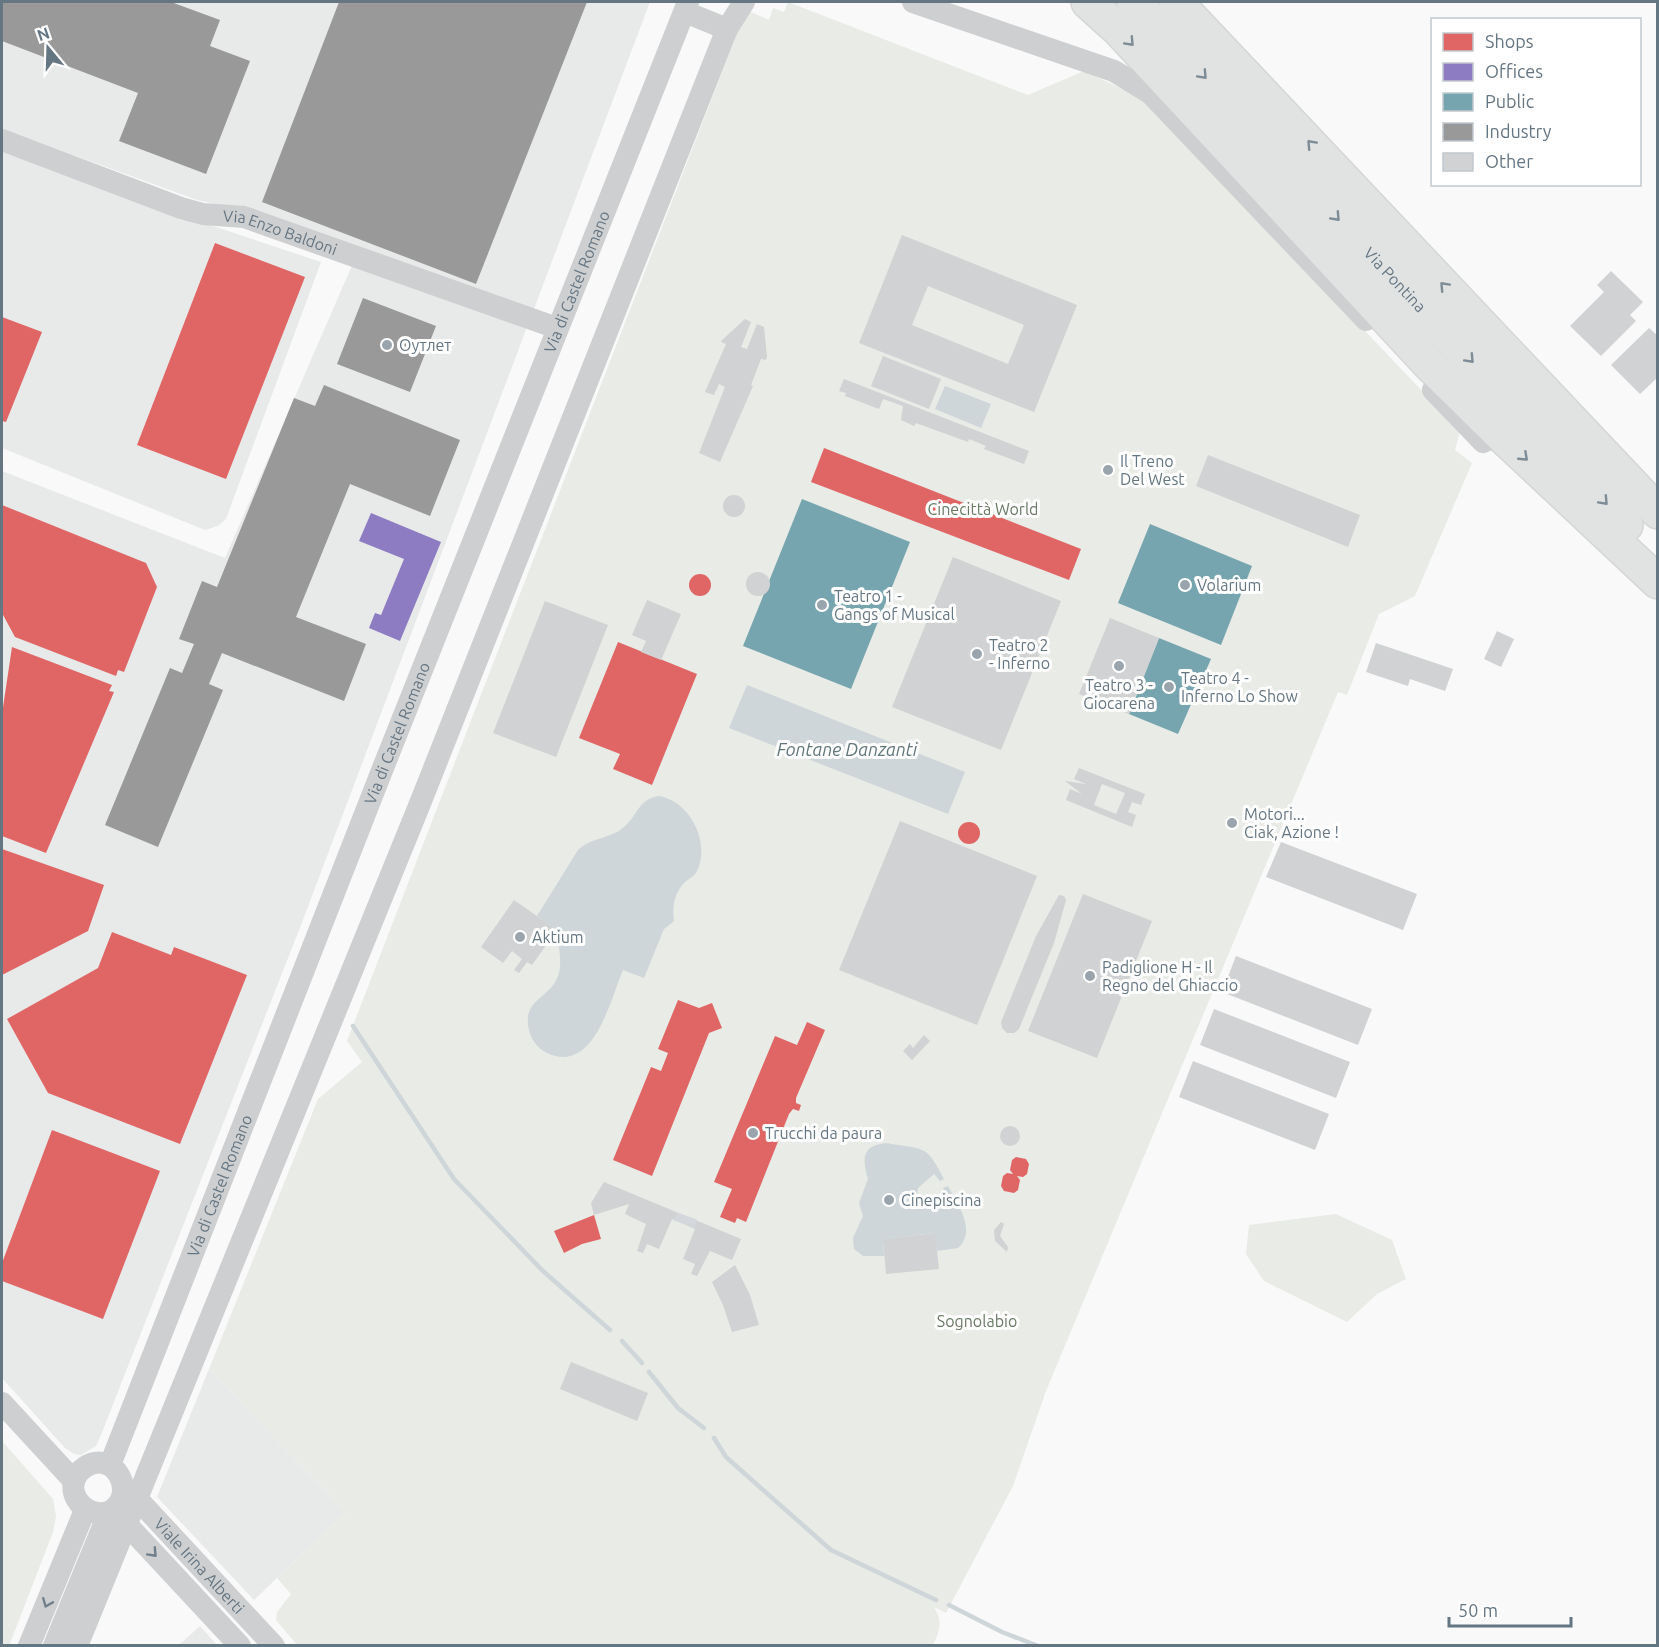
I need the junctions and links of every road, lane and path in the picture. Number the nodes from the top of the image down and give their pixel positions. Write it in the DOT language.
graph roads {
  1 [pos="744,2"];
  2 [pos="913,2"];
  3 [pos="1088,2"];
  4 [pos="1134,2"];
  5 [pos="1176,2"];
  6 [pos="1201,2"];
  7 [pos="686,7"];
  8 [pos="727,29"];
  9 [pos="1251,81"];
  10 [pos="2,140"];
  11 [pos="557,328"];
  12 [pos="1500,435"];
  13 [pos="1658,512"];
  14 [pos="1658,558"];
  15 [pos="1658,582"];
  16 [pos="2,1403"];
  17 [pos="110,1465"];
  18 [pos="74,1481"];
  19 [pos="131,1493"];
  20 [pos="85,1510"];
  21 [pos="116,1516"];
  22 [pos="63,1564"];
  23 [pos="86,1597"];
  24 [pos="29,1646"];
  25 [pos="54,1646"];
  26 [pos="77,1646"];
  27 [pos="240,1646"];
  28 [pos="274,1646"];
  1 -- 8 [label="street"];
  2 -- 12 [label="street"];
  3 -- 12 [label="highway, one-way"];
  4 -- 14 [label="highway, Via Pontina, one-way"];
  5 -- 9 [label="highway, Via Pontina"];
  6 -- 9 [label="highway"];
  7 -- 8 [label="street"];
  7 -- 11 [label="street, Via di Castel Romano"];
  8 -- 19 [label="street"];
  13 -- 9 [label="highway, Via Pontina, one-way"];
  10 -- 11 [label="street, Via Enzo Baldoni"];
  11 -- 17 [label="street, Via di Castel Romano"];
  12 -- 15 [label="highway, one-way"];
  16 -- 18 [label="street"];
  17 -- 18 [label="street"];
  17 -- 19 [label="street"];
  18 -- 20 [label="street"];
  19 -- 21 [label="street"];
  19 -- 28 [label="street, Viale Irina Alberti"];
  20 -- 21 [label="street"];
  20 -- 22 [label="street"];
  21 -- 23 [label="street"];
  21 -- 27 [label="street, Viale Irina Alberti, one-way"];
  22 -- 23 [label="street"];
  22 -- 24 [label="street, one-way"];
  23 -- 25 [label="street"];
  23 -- 26 [label="street"];
}
